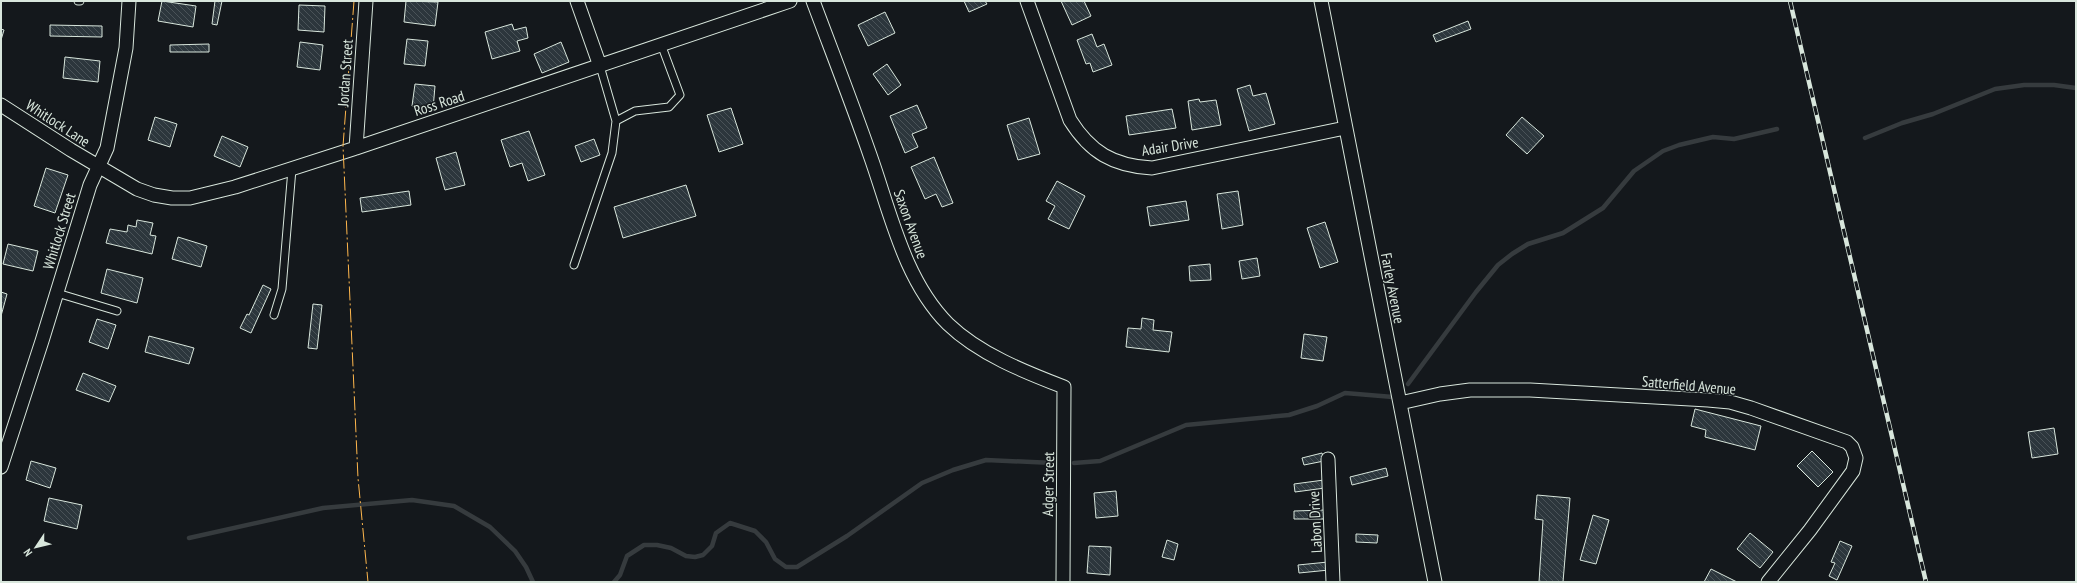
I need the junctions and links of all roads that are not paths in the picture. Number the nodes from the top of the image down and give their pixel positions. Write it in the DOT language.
graph roads {
  1 [pos="129,1"];
  2 [pos="366,1"];
  3 [pos="577,1"];
  4 [pos="790,1"];
  5 [pos="813,1"];
  6 [pos="1027,1"];
  7 [pos="1321,1"];
  8 [pos="661,44"];
  9 [pos="600,66"];
  10 [pos="1,105"];
  11 [pos="616,121"];
  12 [pos="1345,128"];
  13 [pos="356,148"];
  14 [pos="99,167"];
  15 [pos="292,169"];
  16 [pos="574,266"];
  17 [pos="57,293"];
  18 [pos="117,311"];
  19 [pos="274,315"];
  20 [pos="1064,387"];
  21 [pos="1400,403"];
  22 [pos="1328,459"];
  23 [pos="1,467"];
  24 [pos="1063,582"];
  25 [pos="1333,582"];
  26 [pos="1435,582"];
  27 [pos="1768,582"];
  1 -- 14 [label="street, Whitlock Street"];
  2 -- 13 [label="street, Jordan Street"];
  3 -- 9 [label="street"];
  4 -- 8 [label="street, Ross Road"];
  5 -- 20 [label="street, Saxon Avenue"];
  6 -- 12 [label="street, Adair Drive"];
  7 -- 12 [label="street, Farley Avenue"];
  8 -- 9 [label="street, Ross Road"];
  8 -- 11 [label="lane"];
  9 -- 11 [label="lane"];
  9 -- 13 [label="street, Ross Road"];
  10 -- 14 [label="street, Whitlock Lane"];
  11 -- 16 [label="lane"];
  12 -- 21 [label="street, Farley Avenue"];
  13 -- 15 [label="street, Ross Road"];
  14 -- 15 [label="street, Ross Road"];
  14 -- 17 [label="street, Whitlock Street"];
  15 -- 19 [label="lane"];
  17 -- 18 [label="lane"];
  17 -- 23 [label="street, Whitlock Street"];
  20 -- 24 [label="street, Adger Street"];
  21 -- 26 [label="street, Farley Avenue"];
  21 -- 27 [label="street, Satterfield Avenue"];
  22 -- 25 [label="street, Labon Drive"];
}
